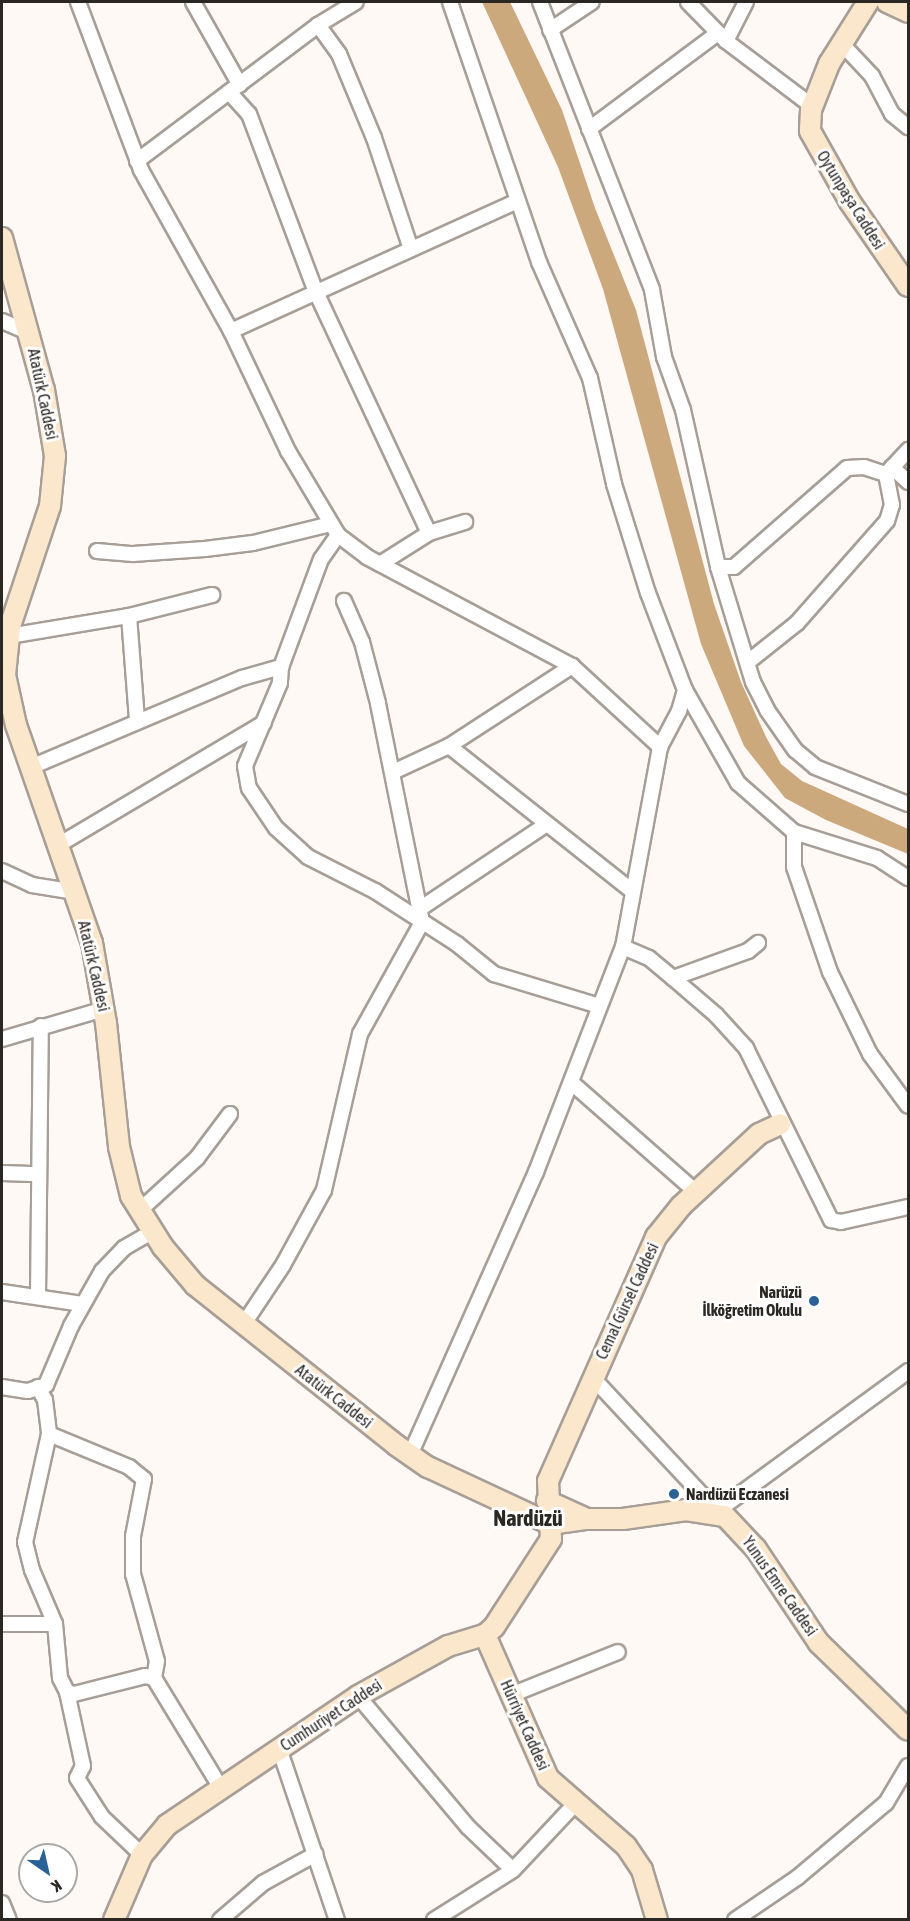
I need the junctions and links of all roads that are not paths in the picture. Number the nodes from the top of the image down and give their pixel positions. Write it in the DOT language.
graph roads {
  1 [pos="78,2"];
  2 [pos="193,2"];
  3 [pos="328,2"];
  4 [pos="356,2"];
  5 [pos="450,2"];
  6 [pos="540,2"];
  7 [pos="592,2"];
  8 [pos="688,2"];
  9 [pos="746,2"];
  10 [pos="868,2"];
  11 [pos="887,2"];
  12 [pos="909,12"];
  13 [pos="336,14"];
  14 [pos="318,25"];
  15 [pos="550,30"];
  16 [pos="722,37"];
  17 [pos="842,44"];
  18 [pos="234,88"];
  19 [pos="812,106"];
  20 [pos="909,127"];
  21 [pos="589,129"];
  22 [pos="137,161"];
  23 [pos="517,201"];
  24 [pos="2,238"];
  25 [pos="411,249"];
  26 [pos="909,286"];
  27 [pos="316,292"];
  28 [pos="2,321"];
  29 [pos="231,331"];
  30 [pos="30,333"];
  31 [pos="909,450"];
  32 [pos="889,471"];
  33 [pos="909,482"];
  34 [pos="465,522"];
  35 [pos="334,529"];
  36 [pos="429,533"];
  37 [pos="97,551"];
  38 [pos="380,564"];
  39 [pos="718,567"];
  40 [pos="212,595"];
  41 [pos="344,601"];
  42 [pos="129,616"];
  43 [pos="9,636"];
  44 [pos="748,662"];
  45 [pos="572,666"];
  46 [pos="281,667"];
  47 [pos="685,690"];
  48 [pos="137,721"];
  49 [pos="264,723"];
  50 [pos="449,746"];
  51 [pos="660,747"];
  52 [pos="31,767"];
  53 [pos="393,772"];
  54 [pos="909,804"];
  55 [pos="547,824"];
  56 [pos="794,832"];
  57 [pos="60,844"];
  58 [pos="2,876"];
  59 [pos="909,878"];
  60 [pos="631,890"];
  61 [pos="75,892"];
  62 [pos="420,916"];
  63 [pos="758,943"];
  64 [pos="623,946"];
  65 [pos="674,978"];
  66 [pos="599,1006"];
  67 [pos="104,1009"];
  68 [pos="40,1026"];
  69 [pos="2,1039"];
  70 [pos="572,1083"];
  71 [pos="909,1106"];
  72 [pos="230,1114"];
  73 [pos="780,1124"];
  74 [pos="2,1173"];
  75 [pos="39,1174"];
  76 [pos="696,1191"];
  77 [pos="909,1207"];
  78 [pos="139,1210"];
  79 [pos="152,1232"];
  80 [pos="2,1292"];
  81 [pos="38,1296"];
  82 [pos="82,1304"];
  83 [pos="243,1325"];
  84 [pos="909,1371"];
  85 [pos="592,1377"];
  86 [pos="2,1387"];
  87 [pos="38,1387"];
  88 [pos="49,1434"];
  89 [pos="410,1455"];
  90 [pos="547,1501"];
  91 [pos="717,1511"];
  92 [pos="586,1519"];
  93 [pos="541,1520"];
  94 [pos="2,1624"];
  95 [pos="55,1624"];
  96 [pos="485,1635"];
  97 [pos="618,1652"];
  98 [pos="154,1678"];
  99 [pos="67,1692"];
  100 [pos="512,1695"];
  101 [pos="358,1696"];
  102 [pos="909,1730"];
  103 [pos="279,1748"];
  104 [pos="909,1767"];
  105 [pos="221,1788"];
  106 [pos="575,1804"];
  107 [pos="316,1854"];
  108 [pos="141,1855"];
  109 [pos="513,1870"];
  110 [pos="2,1903"];
  111 [pos="9,1920"];
  112 [pos="114,1920"];
  113 [pos="220,1920"];
  114 [pos="337,1920"];
  115 [pos="434,1920"];
  116 [pos="657,1920"];
  117 [pos="735,1920"];
  1 -- 22 [label="street"];
  2 -- 18 [label="street"];
  3 -- 13 [label="street"];
  4 -- 13 [label="street"];
  5 -- 23 [label="street"];
  6 -- 15 [label="street"];
  7 -- 15 [label="street"];
  8 -- 16 [label="street"];
  9 -- 16 [label="street"];
  10 -- 17 [label="street"];
  11 -- 12 [label="street"];
  13 -- 14 [label="street"];
  14 -- 18 [label="street"];
  14 -- 25 [label="street"];
  15 -- 21 [label="street"];
  16 -- 19 [label="street"];
  16 -- 21 [label="street"];
  17 -- 19 [label="street"];
  17 -- 20 [label="street"];
  18 -- 22 [label="street"];
  18 -- 27 [label="street"];
  19 -- 26 [label="street, Oytunpaşa Caddesi"];
  21 -- 39 [label="street"];
  22 -- 29 [label="street"];
  23 -- 25 [label="street"];
  23 -- 47 [label="street"];
  24 -- 30 [label="street, Atatürk Caddesi"];
  25 -- 27 [label="street"];
  27 -- 29 [label="street"];
  27 -- 36 [label="street"];
  28 -- 30 [label="street"];
  29 -- 35 [label="street"];
  30 -- 43 [label="street, Atatürk Caddesi"];
  31 -- 32 [label="street"];
  32 -- 33 [label="street"];
  32 -- 39 [label="street"];
  32 -- 44 [label="street"];
  34 -- 36 [label="street"];
  35 -- 37 [label="street"];
  35 -- 38 [label="street"];
  35 -- 46 [label="street"];
  36 -- 38 [label="street"];
  38 -- 45 [label="street"];
  39 -- 44 [label="street"];
  40 -- 42 [label="street"];
  41 -- 53 [label="street"];
  42 -- 43 [label="street"];
  42 -- 48 [label="street"];
  43 -- 52 [label="street, Atatürk Caddesi"];
  44 -- 54 [label="street"];
  45 -- 50 [label="street"];
  45 -- 51 [label="street"];
  46 -- 48 [label="street"];
  46 -- 49 [label="street"];
  47 -- 51 [label="street"];
  47 -- 56 [label="street"];
  48 -- 52 [label="street"];
  49 -- 57 [label="street"];
  49 -- 62 [label="street"];
  50 -- 53 [label="street"];
  50 -- 55 [label="street"];
  51 -- 60 [label="street"];
  52 -- 57 [label="street, Atatürk Caddesi"];
  53 -- 62 [label="street"];
  55 -- 60 [label="street"];
  55 -- 62 [label="street"];
  56 -- 59 [label="street"];
  56 -- 71 [label="street"];
  57 -- 61 [label="street, Atatürk Caddesi"];
  58 -- 61 [label="street"];
  60 -- 64 [label="street"];
  61 -- 67 [label="street, Atatürk Caddesi"];
  62 -- 66 [label="street"];
  62 -- 83 [label="street"];
  63 -- 65 [label="street"];
  64 -- 65 [label="street"];
  64 -- 66 [label="street"];
  65 -- 73 [label="street"];
  66 -- 70 [label="street"];
  67 -- 68 [label="street"];
  67 -- 78 [label="street, Atatürk Caddesi"];
  68 -- 69 [label="street"];
  68 -- 75 [label="street"];
  70 -- 76 [label="street"];
  70 -- 89 [label="street"];
  72 -- 78 [label="street"];
  73 -- 76 [label="street, Cemal Gürsel Caddesi"];
  73 -- 77 [label="street"];
  74 -- 75 [label="street"];
  75 -- 81 [label="street"];
  76 -- 85 [label="street, Cemal Gürsel Caddesi"];
  78 -- 79 [label="street, Atatürk Caddesi"];
  79 -- 82 [label="street"];
  79 -- 83 [label="street, Atatürk Caddesi"];
  80 -- 81 [label="street"];
  81 -- 82 [label="street"];
  82 -- 87 [label="street"];
  83 -- 89 [label="street, Atatürk Caddesi"];
  84 -- 91 [label="street"];
  85 -- 90 [label="street, Cemal Gürsel Caddesi"];
  85 -- 91 [label="street"];
  86 -- 87 [label="street"];
  87 -- 88 [label="street"];
  88 -- 95 [label="street"];
  88 -- 98 [label="street"];
  89 -- 93 [label="street, Atatürk Caddesi"];
  90 -- 92 [label="street"];
  90 -- 93 [label="street, Cemal Gürsel Caddesi"];
  91 -- 92 [label="street"];
  91 -- 102 [label="street, Yunus Emre Caddesi"];
  92 -- 93 [label="street"];
  93 -- 96 [label="street"];
  94 -- 95 [label="street"];
  95 -- 99 [label="street"];
  96 -- 100 [label="street, Hürriyet Caddesi"];
  96 -- 101 [label="street, Cumhuriyet Caddesi"];
  97 -- 100 [label="street"];
  98 -- 99 [label="street"];
  98 -- 105 [label="street"];
  99 -- 108 [label="street"];
  100 -- 106 [label="street, Hürriyet Caddesi"];
  101 -- 103 [label="street, Cumhuriyet Caddesi"];
  101 -- 109 [label="street"];
  103 -- 105 [label="street, Cumhuriyet Caddesi"];
  103 -- 107 [label="street"];
  104 -- 117 [label="street"];
  105 -- 108 [label="street, Cumhuriyet Caddesi"];
  106 -- 109 [label="street"];
  106 -- 116 [label="street, Hürriyet Caddesi"];
  107 -- 113 [label="street"];
  107 -- 114 [label="street"];
  108 -- 112 [label="street, Cumhuriyet Caddesi"];
  109 -- 115 [label="street"];
  110 -- 111 [label="street"];
}
